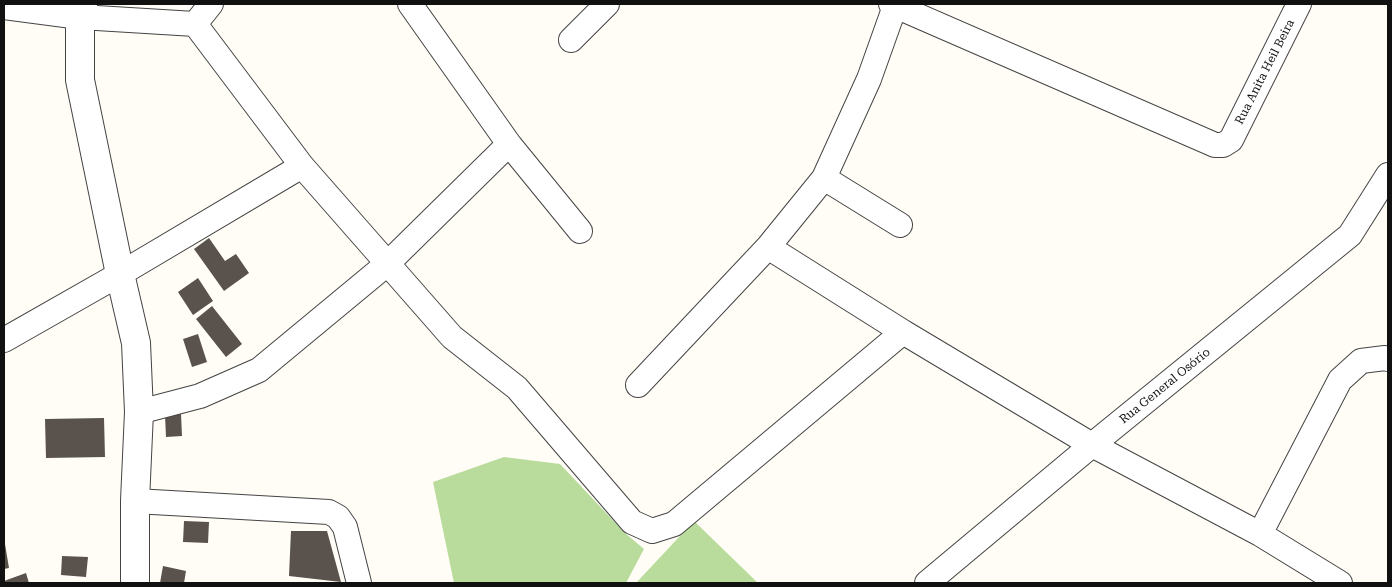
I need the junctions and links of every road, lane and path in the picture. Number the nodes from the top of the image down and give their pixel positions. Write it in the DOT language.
graph roads {
  1 [pos="211,4"];
  2 [pos="410,4"];
  3 [pos="608,4"];
  4 [pos="1299,4"];
  5 [pos="893,5"];
  6 [pos="4,7"];
  7 [pos="82,10"];
  8 [pos="195,24"];
  9 [pos="571,40"];
  10 [pos="509,144"];
  11 [pos="302,166"];
  12 [pos="1388,176"];
  13 [pos="824,178"];
  14 [pos="900,225"];
  15 [pos="580,231"];
  16 [pos="768,247"];
  17 [pos="387,264"];
  18 [pos="120,274"];
  19 [pos="903,332"];
  20 [pos="4,340"];
  21 [pos="1388,360"];
  22 [pos="638,384"];
  23 [pos="139,412"];
  24 [pos="1092,445"];
  25 [pos="135,501"];
  26 [pos="1260,534"];
  27 [pos="134,583"];
  28 [pos="360,583"];
  29 [pos="927,583"];
  30 [pos="1340,583"];
  1 -- 8 [label="street"];
  2 -- 10 [label="street"];
  3 -- 9 [label="street"];
  4 -- 5 [label="street, Rua Anita Heil Beira"];
  5 -- 13 [label="street"];
  6 -- 7 [label="street"];
  7 -- 8 [label="street"];
  7 -- 18 [label="street"];
  8 -- 11 [label="street"];
  10 -- 15 [label="street"];
  10 -- 17 [label="street"];
  11 -- 17 [label="street"];
  11 -- 18 [label="street"];
  12 -- 24 [label="street, Rua General Osório"];
  13 -- 14 [label="street"];
  13 -- 16 [label="street"];
  16 -- 19 [label="street"];
  16 -- 22 [label="street"];
  17 -- 19 [label="street"];
  17 -- 23 [label="street"];
  18 -- 20 [label="street"];
  18 -- 23 [label="street"];
  19 -- 24 [label="street"];
  21 -- 26 [label="street"];
  23 -- 25 [label="street"];
  24 -- 26 [label="street"];
  24 -- 29 [label="street, Rua General Osório"];
  25 -- 27 [label="street"];
  25 -- 28 [label="street"];
  26 -- 30 [label="street"];
}
